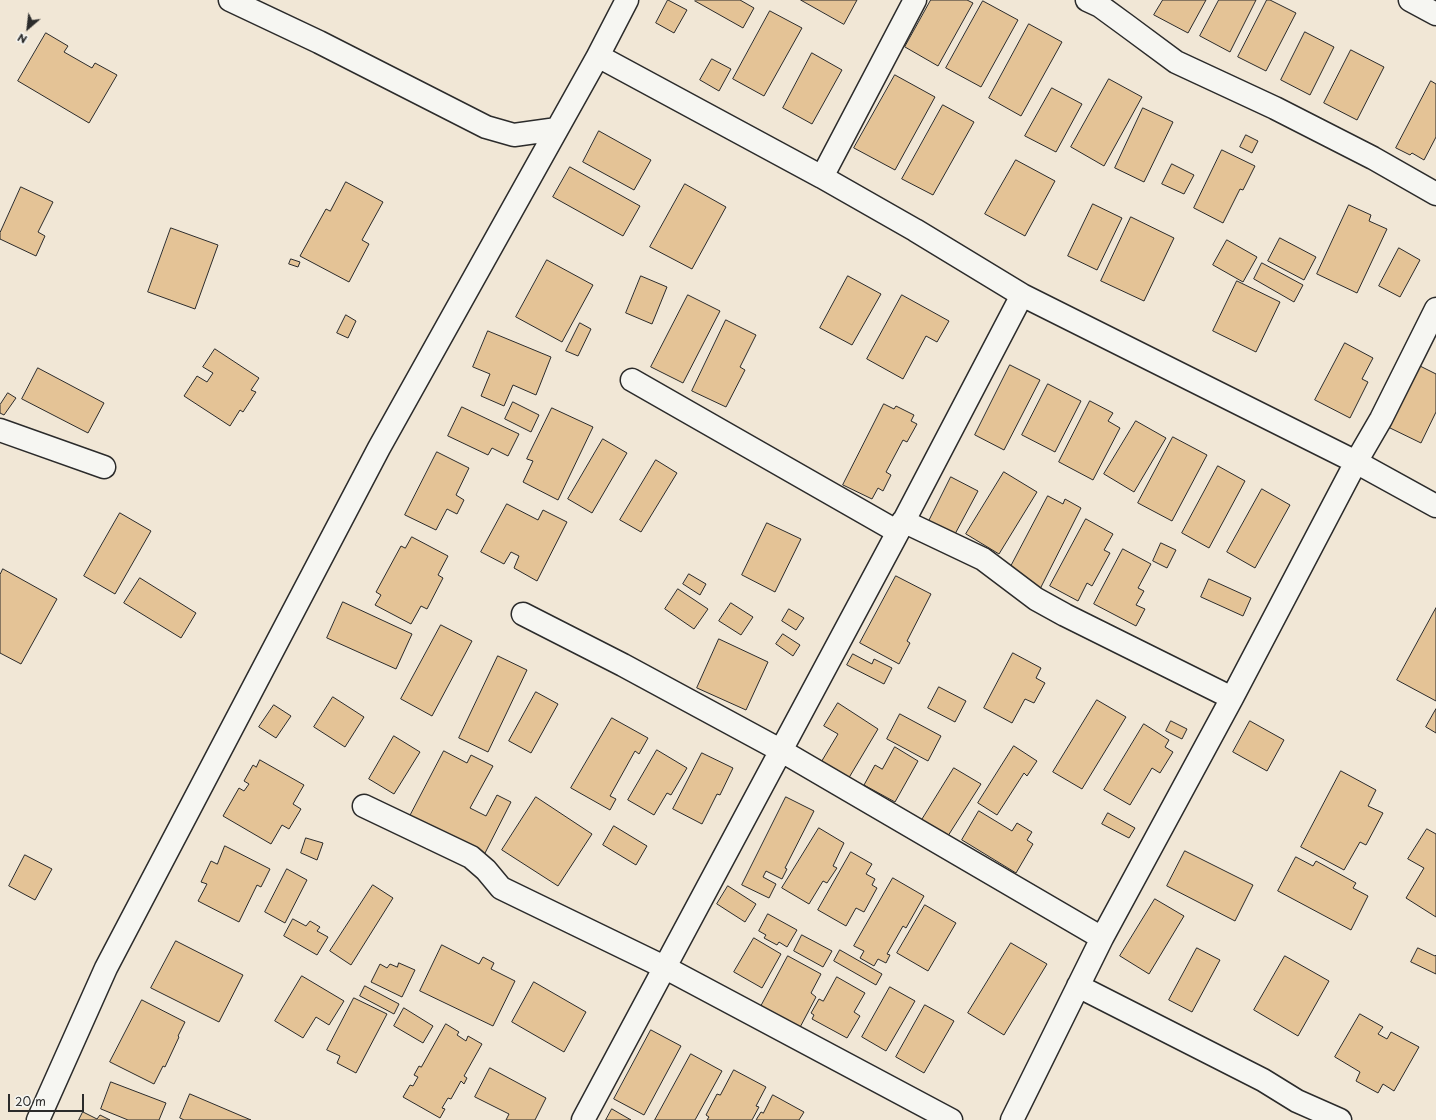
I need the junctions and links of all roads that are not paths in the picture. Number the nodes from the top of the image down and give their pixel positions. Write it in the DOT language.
graph roads {
  1 [pos="230,0"];
  2 [pos="627,0"];
  3 [pos="915,0"];
  4 [pos="1087,0"];
  5 [pos="1410,0"];
  6 [pos="1436,14"];
  7 [pos="598,56"];
  8 [pos="557,129"];
  9 [pos="822,177"];
  10 [pos="1436,194"];
  11 [pos="1022,295"];
  12 [pos="1436,309"];
  13 [pos="632,380"];
  14 [pos="0,430"];
  15 [pos="1356,462"];
  16 [pos="104,467"];
  17 [pos="1436,506"];
  18 [pos="900,527"];
  19 [pos="523,614"];
  20 [pos="1232,698"];
  21 [pos="780,750"];
  22 [pos="364,806"];
  23 [pos="1102,938"];
  24 [pos="664,967"];
  25 [pos="1078,986"];
  26 [pos="38,1120"];
  27 [pos="583,1120"];
  28 [pos="950,1120"];
  29 [pos="1012,1120"];
  30 [pos="1340,1120"];
  1 -- 8 [label="street"];
  2 -- 7 [label="street"];
  3 -- 9 [label="street"];
  4 -- 10 [label="street"];
  5 -- 6 [label="street"];
  7 -- 8 [label="street"];
  7 -- 9 [label="street"];
  8 -- 26 [label="street"];
  9 -- 11 [label="street"];
  11 -- 15 [label="street"];
  11 -- 18 [label="street"];
  12 -- 15 [label="street"];
  13 -- 18 [label="street"];
  14 -- 16 [label="street"];
  15 -- 17 [label="street"];
  15 -- 20 [label="street"];
  18 -- 20 [label="street"];
  18 -- 21 [label="street"];
  19 -- 21 [label="street"];
  20 -- 23 [label="street"];
  21 -- 23 [label="street"];
  21 -- 24 [label="street"];
  22 -- 24 [label="street"];
  23 -- 25 [label="street"];
  24 -- 27 [label="street"];
  24 -- 28 [label="street"];
  25 -- 29 [label="street"];
  25 -- 30 [label="street"];
}
